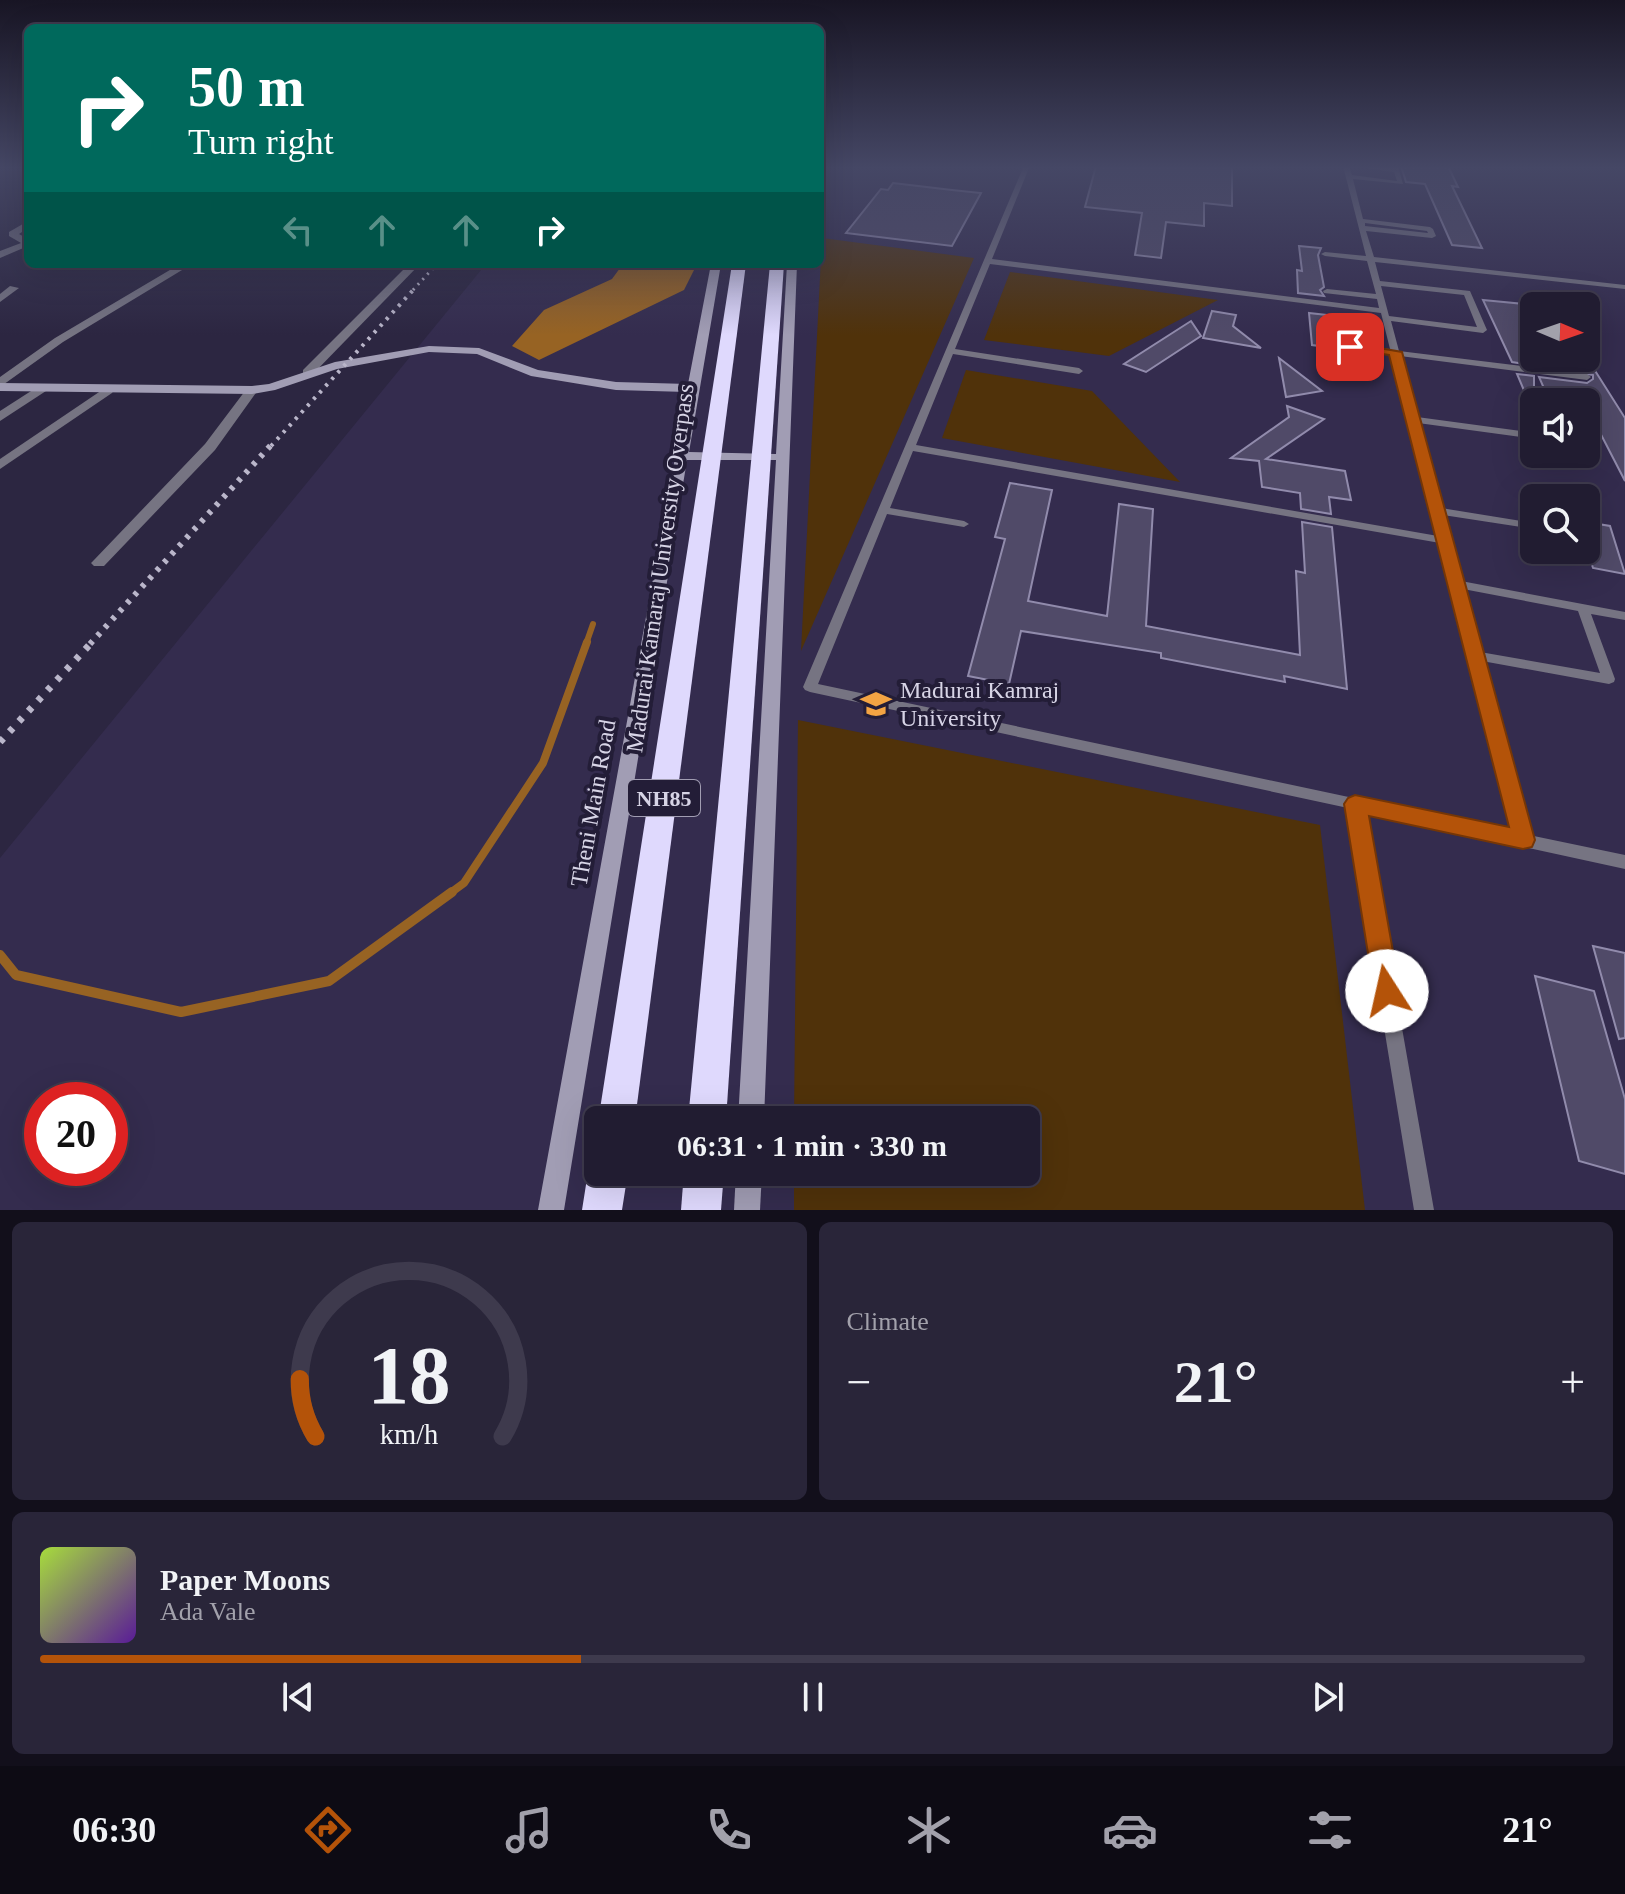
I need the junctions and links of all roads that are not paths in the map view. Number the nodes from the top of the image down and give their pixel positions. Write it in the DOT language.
graph roads {
  1 [pos="1001,222"];
  2 [pos="1362,224"];
  3 [pos="24,226"];
  4 [pos="24,241"];
  5 [pos="24,245"];
  6 [pos="1325,254"];
  7 [pos="0,255"];
  8 [pos="1370,259"];
  9 [pos="987,261"];
  10 [pos="180,268"];
  11 [pos="411,268"];
  12 [pos="715,268"];
  13 [pos="738,268"];
  14 [pos="777,268"];
  15 [pos="792,268"];
  16 [pos="1377,283"];
  17 [pos="1625,287"];
  18 [pos="14,288"];
  19 [pos="1327,291"];
  20 [pos="1381,297"];
  21 [pos="0,299"];
  22 [pos="1385,315"];
  23 [pos="1350,347"];
  24 [pos="950,351"];
  25 [pos="1395,352"];
  26 [pos="1079,371"];
  27 [pos="307,373"];
  28 [pos="1587,377"];
  29 [pos="0,385"];
  30 [pos="42,388"];
  31 [pos="692,388"];
  32 [pos="108,390"];
  33 [pos="252,390"];
  34 [pos="0,417"];
  35 [pos="1413,419"];
  36 [pos="1520,434"];
  37 [pos="910,447"];
  38 [pos="680,456"];
  39 [pos="782,457"];
  40 [pos="0,465"];
  41 [pos="883,510"];
  42 [pos="1437,511"];
  43 [pos="964,524"];
  44 [pos="1520,524"];
  45 [pos="1445,541"];
  46 [pos="99,563"];
  47 [pos="1456,584"];
  48 [pos="1583,608"];
  49 [pos="1625,616"];
  50 [pos="1474,655"];
  51 [pos="1355,804"];
  52 [pos="1523,840"];
  53 [pos="1625,862"];
  54 [pos="618,1106"];
  55 [pos="708,1106"];
  56 [pos="752,1106"];
  57 [pos="606,1186"];
  58 [pos="703,1186"];
  59 [pos="748,1186"];
  60 [pos="551,1210"];
  61 [pos="602,1210"];
  62 [pos="701,1210"];
  63 [pos="747,1210"];
  64 [pos="1424,1210"];
  1 -- 9 [label="lane"];
  2 -- 2 [label="lane"];
  2 -- 8 [label="lane"];
  3 -- 4 [label="street"];
  5 -- 7 [label="street"];
  6 -- 8 [label="lane"];
  8 -- 16 [label="lane"];
  8 -- 17 [label="lane"];
  9 -- 22 [label="lane"];
  9 -- 24 [label="lane"];
  10 -- 29 [label="street"];
  11 -- 27 [label="street"];
  12 -- 31 [label="street, Theni Main Road / NH85"];
  13 -- 54 [label="highway, Madurai Kamaraj University Overpass / NH85"];
  14 -- 55 [label="highway, NH85"];
  15 -- 39 [label="street"];
  16 -- 20 [label="lane"];
  16 -- 22 [label="lane"];
  18 -- 21 [label="street"];
  19 -- 20 [label="lane"];
  20 -- 22 [label="lane"];
  22 -- 25 [label="lane"];
  23 -- 25 [label="lane"];
  24 -- 26 [label="lane"];
  24 -- 37 [label="lane"];
  25 -- 28 [label="lane"];
  25 -- 35 [label="lane"];
  27 -- 31 [label="street"];
  27 -- 33 [label="street"];
  29 -- 30 [label="street"];
  30 -- 32 [label="street"];
  30 -- 34 [label="street"];
  31 -- 38 [label="street, Theni Main Road / NH85"];
  32 -- 33 [label="street"];
  32 -- 40 [label="street"];
  33 -- 46 [label="street"];
  35 -- 36 [label="lane"];
  35 -- 42 [label="lane"];
  37 -- 41 [label="lane"];
  37 -- 45 [label="lane"];
  38 -- 39 [label="street"];
  38 -- 60 [label="street, Theni Main Road / NH85"];
  39 -- 56 [label="street"];
  41 -- 43 [label="lane"];
  41 -- 51 [label="lane"];
  42 -- 44 [label="lane"];
  42 -- 45 [label="lane"];
  45 -- 47 [label="lane"];
  47 -- 48 [label="lane"];
  47 -- 50 [label="lane"];
  48 -- 49 [label="lane"];
  48 -- 50 [label="lane"];
  50 -- 52 [label="lane"];
  51 -- 52 [label="lane"];
  51 -- 64 [label="lane"];
  52 -- 53 [label="lane"];
  57 -- 61 [label="highway"];
  58 -- 62 [label="highway"];
  59 -- 63 [label="street"];
}
